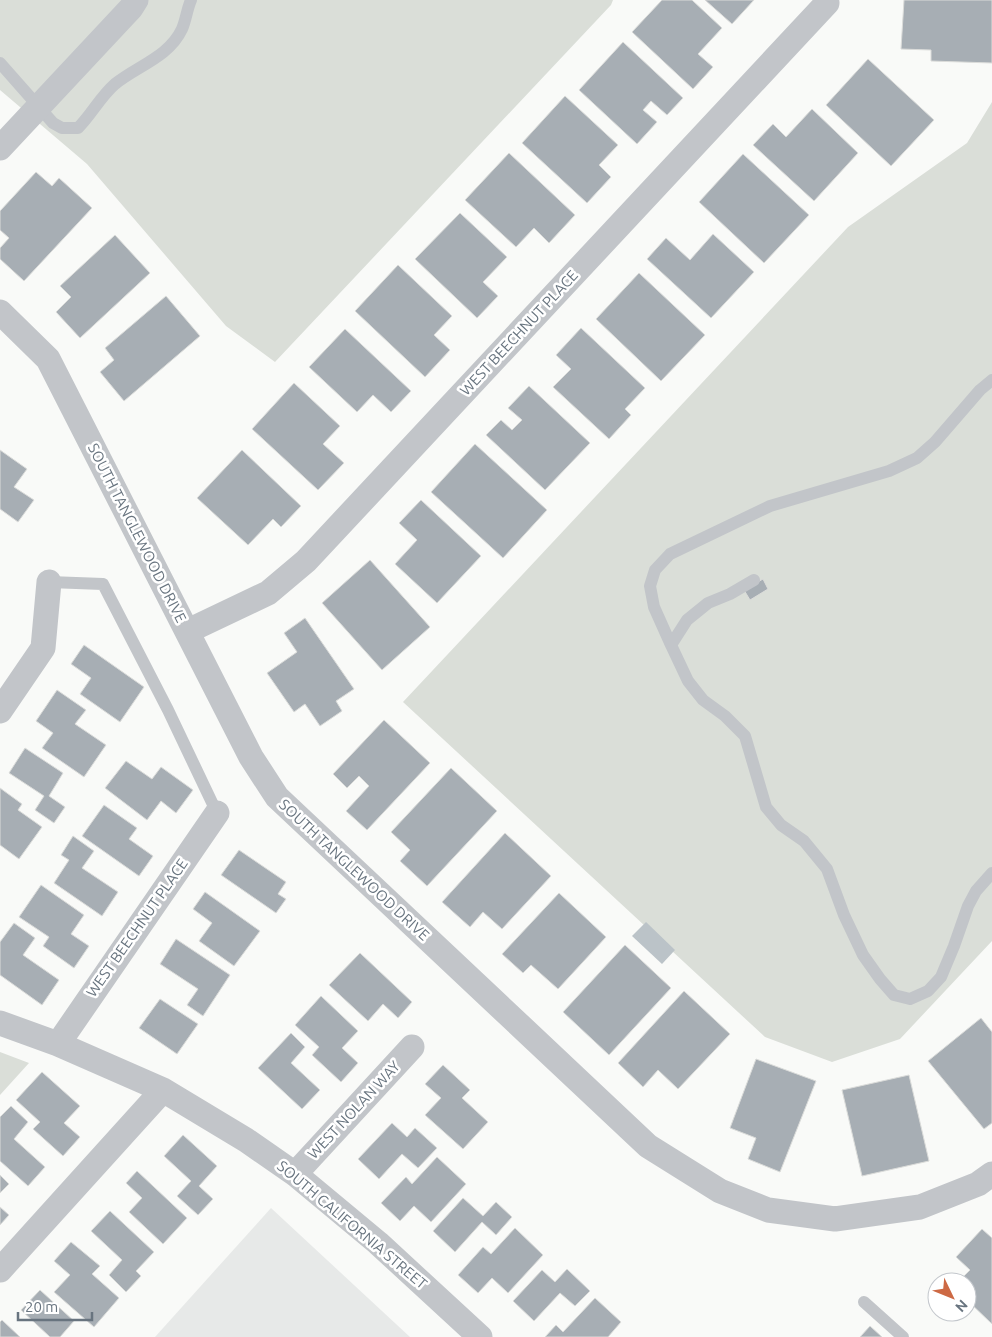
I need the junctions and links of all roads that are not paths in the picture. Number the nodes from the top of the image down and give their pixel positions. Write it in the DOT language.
graph roads {
  1 [pos="136,0"];
  2 [pos="191,0"];
  3 [pos="827,3"];
  4 [pos="0,63"];
  5 [pos="39,106"];
  6 [pos="0,148"];
  7 [pos="0,312"];
  8 [pos="992,380"];
  9 [pos="754,580"];
  10 [pos="48,582"];
  11 [pos="188,631"];
  12 [pos="671,645"];
  13 [pos="0,712"];
  14 [pos="217,813"];
  15 [pos="992,873"];
  16 [pos="0,1023"];
  17 [pos="58,1044"];
  18 [pos="412,1047"];
  19 [pos="163,1090"];
  20 [pos="296,1174"];
  21 [pos="992,1174"];
  22 [pos="0,1270"];
  23 [pos="864,1302"];
  24 [pos="480,1337"];
  25 [pos="903,1337"];
  1 -- 5 [label="street"];
  2 -- 5 [label="lane"];
  3 -- 11 [label="street, WEST BEECHNUT PLACE"];
  4 -- 5 [label="lane"];
  5 -- 6 [label="street"];
  7 -- 11 [label="street, SOUTH TANGLEWOOD DRIVE"];
  8 -- 12 [label="lane"];
  9 -- 12 [label="lane"];
  10 -- 13 [label="street"];
  10 -- 14 [label="lane"];
  11 -- 21 [label="street, SOUTH TANGLEWOOD DRIVE"];
  12 -- 15 [label="lane"];
  14 -- 17 [label="street, WEST BEECHNUT PLACE"];
  16 -- 17 [label="street, SOUTH CALIFORNIA STREET"];
  17 -- 19 [label="street, SOUTH CALIFORNIA STREET"];
  18 -- 20 [label="street, WEST NOLAN WAY"];
  19 -- 20 [label="street, SOUTH CALIFORNIA STREET"];
  19 -- 22 [label="street"];
  20 -- 24 [label="street, SOUTH CALIFORNIA STREET"];
  23 -- 25 [label="lane"];
}
